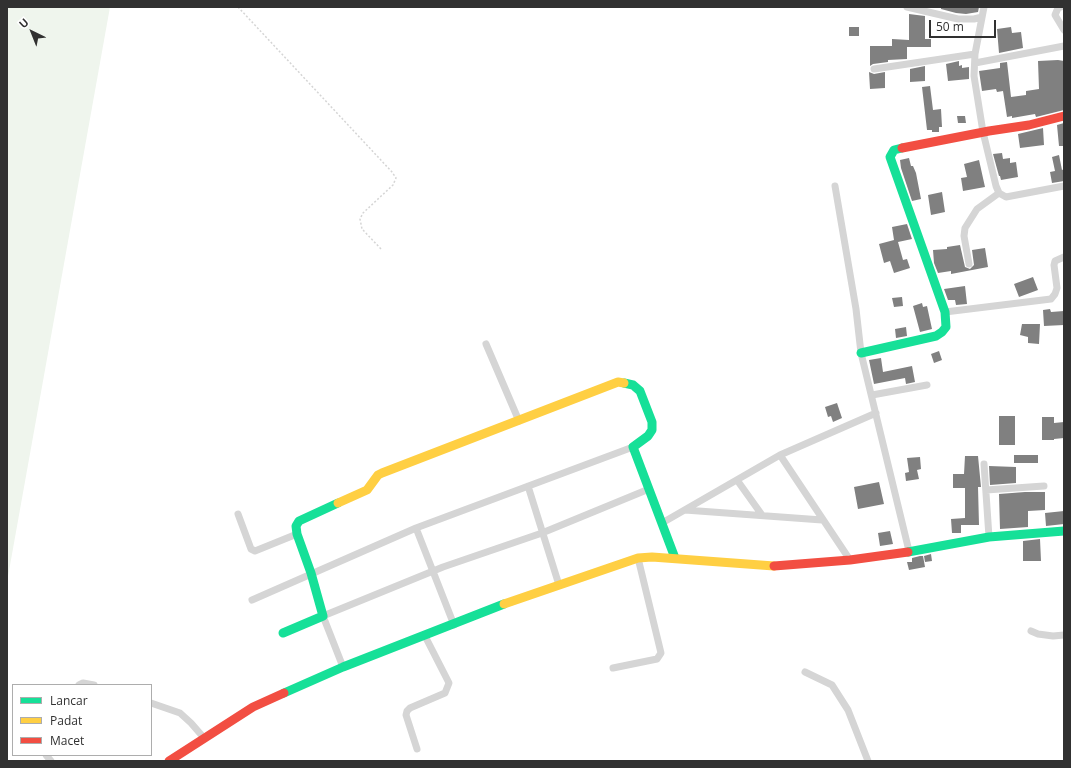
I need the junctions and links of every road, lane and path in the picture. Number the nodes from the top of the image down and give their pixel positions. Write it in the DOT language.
graph roads {
  1 [pos="238,7"];
  2 [pos="907,7"];
  3 [pos="984,7"];
  4 [pos="1061,7"];
  5 [pos="982,17"];
  6 [pos="1064,30"];
  7 [pos="1064,46"];
  8 [pos="975,54"];
  9 [pos="975,63"];
  10 [pos="874,69"];
  11 [pos="1064,116"];
  12 [pos="983,132"];
  13 [pos="835,186"];
  14 [pos="1064,186"];
  15 [pos="999,193"];
  16 [pos="382,250"];
  17 [pos="1064,257"];
  18 [pos="969,264"];
  19 [pos="945,312"];
  20 [pos="486,344"];
  21 [pos="861,353"];
  22 [pos="927,385"];
  23 [pos="872,395"];
  24 [pos="876,413"];
  25 [pos="519,422"];
  26 [pos="633,447"];
  27 [pos="780,455"];
  28 [pos="984,464"];
  29 [pos="737,480"];
  30 [pos="528,486"];
  31 [pos="1044,486"];
  32 [pos="649,489"];
  33 [pos="986,490"];
  34 [pos="684,510"];
  35 [pos="238,514"];
  36 [pos="762,515"];
  37 [pos="822,520"];
  38 [pos="662,523"];
  39 [pos="416,528"];
  40 [pos="1064,531"];
  41 [pos="542,533"];
  42 [pos="296,534"];
  43 [pos="989,537"];
  44 [pos="910,551"];
  45 [pos="638,558"];
  46 [pos="675,558"];
  47 [pos="850,560"];
  48 [pos="433,572"];
  49 [pos="311,573"];
  50 [pos="559,584"];
  51 [pos="252,600"];
  52 [pos="323,616"];
  53 [pos="454,625"];
  54 [pos="1031,631"];
  55 [pos="283,633"];
  56 [pos="1064,635"];
  57 [pos="425,636"];
  58 [pos="343,667"];
  59 [pos="613,668"];
  60 [pos="805,672"];
  61 [pos="152,703"];
  62 [pos="204,738"];
  63 [pos="417,749"];
  64 [pos="169,761"];
  65 [pos="868,761"];
  1 -- 16 [label="path"];
  2 -- 5 [label="street"];
  3 -- 5 [label="street"];
  4 -- 6 [label="street"];
  5 -- 8 [label="street"];
  7 -- 9 [label="street"];
  8 -- 9 [label="street"];
  8 -- 10 [label="street"];
  9 -- 12 [label="street"];
  11 -- 12 [label="street"];
  12 -- 15 [label="street"];
  12 -- 19 [label="street"];
  13 -- 21 [label="street"];
  14 -- 15 [label="street"];
  15 -- 18 [label="street"];
  17 -- 19 [label="street"];
  19 -- 21 [label="street"];
  20 -- 25 [label="street"];
  21 -- 23 [label="street"];
  22 -- 23 [label="street"];
  23 -- 24 [label="street"];
  24 -- 27 [label="street"];
  24 -- 44 [label="street"];
  25 -- 26 [label="street"];
  25 -- 42 [label="street"];
  26 -- 30 [label="street"];
  26 -- 32 [label="street"];
  27 -- 29 [label="street"];
  27 -- 37 [label="street"];
  28 -- 33 [label="street"];
  29 -- 34 [label="street"];
  29 -- 36 [label="street"];
  30 -- 39 [label="street"];
  30 -- 41 [label="street"];
  31 -- 33 [label="street"];
  32 -- 38 [label="street"];
  32 -- 41 [label="street"];
  33 -- 43 [label="street"];
  34 -- 36 [label="street"];
  34 -- 38 [label="street"];
  35 -- 42 [label="street"];
  36 -- 37 [label="street"];
  37 -- 47 [label="street"];
  38 -- 46 [label="street"];
  39 -- 48 [label="street"];
  39 -- 49 [label="street"];
  40 -- 43 [label="street"];
  41 -- 48 [label="street"];
  41 -- 50 [label="street"];
  42 -- 49 [label="street"];
  43 -- 44 [label="street"];
  44 -- 47 [label="street"];
  45 -- 46 [label="street"];
  45 -- 50 [label="street"];
  45 -- 59 [label="street"];
  46 -- 47 [label="street"];
  48 -- 52 [label="street"];
  48 -- 53 [label="street"];
  49 -- 51 [label="street"];
  49 -- 52 [label="street"];
  50 -- 53 [label="street"];
  52 -- 55 [label="street"];
  52 -- 58 [label="street"];
  53 -- 57 [label="street"];
  54 -- 56 [label="street"];
  57 -- 58 [label="street"];
  57 -- 63 [label="street"];
  58 -- 62 [label="street"];
  60 -- 65 [label="street"];
  61 -- 62 [label="street"];
  62 -- 64 [label="street"];
}
